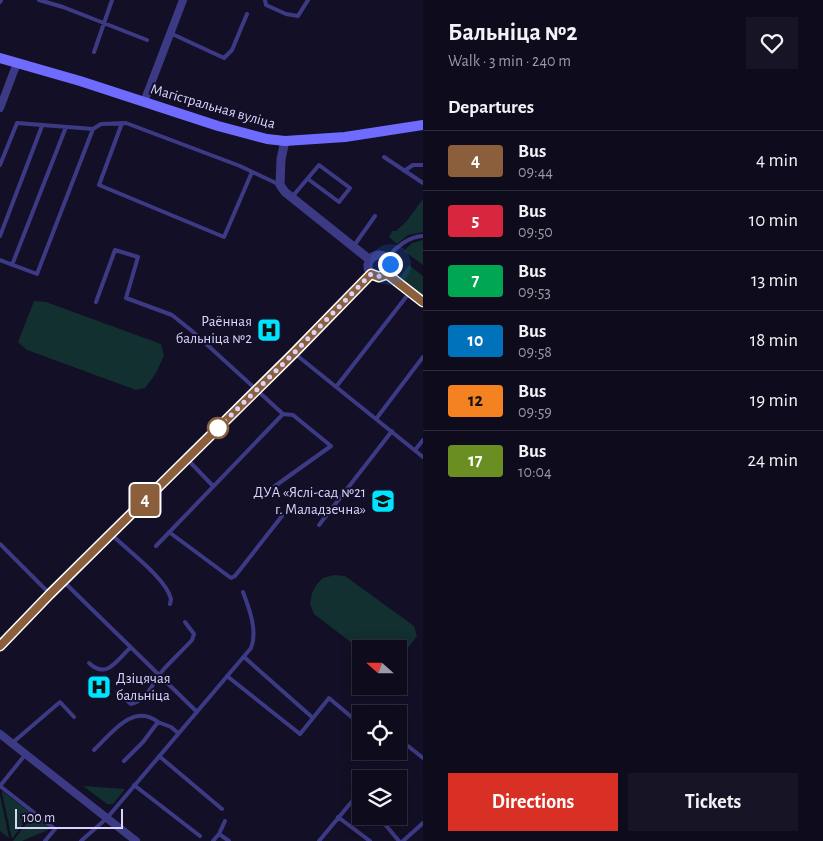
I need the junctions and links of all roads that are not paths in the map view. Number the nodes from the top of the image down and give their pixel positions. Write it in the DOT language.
graph roads {
  1 [pos="39,0"];
  2 [pos="57,0"];
  3 [pos="111,0"];
  4 [pos="183,0"];
  5 [pos="265,0"];
  6 [pos="308,0"];
  7 [pos="51,4"];
  8 [pos="247,14"];
  9 [pos="104,23"];
  10 [pos="170,33"];
  11 [pos="147,40"];
  12 [pos="94,52"];
  13 [pos="0,58"];
  14 [pos="17,63"];
  15 [pos="144,102"];
  16 [pos="0,108"];
  17 [pos="122,124"];
  18 [pos="423,124"];
  19 [pos="42,126"];
  20 [pos="66,126"];
  21 [pos="93,130"];
  22 [pos="285,141"];
  23 [pos="384,157"];
  24 [pos="0,165"];
  25 [pos="423,165"];
  26 [pos="404,171"];
  27 [pos="252,172"];
  28 [pos="308,179"];
  29 [pos="423,182"];
  30 [pos="280,185"];
  31 [pos="292,197"];
  32 [pos="375,216"];
  33 [pos="0,236"];
  34 [pos="423,236"];
  35 [pos="353,247"];
  36 [pos="387,258"];
  37 [pos="0,260"];
  38 [pos="370,260"];
  39 [pos="12,265"];
  40 [pos="371,274"];
  41 [pos="387,274"];
  42 [pos="410,292"];
  43 [pos="96,302"];
  44 [pos="423,302"];
  45 [pos="294,353"];
  46 [pos="423,357"];
  47 [pos="336,387"];
  48 [pos="256,390"];
  49 [pos="283,414"];
  50 [pos="376,419"];
  51 [pos="392,432"];
  52 [pos="423,440"];
  53 [pos="415,450"];
  54 [pos="423,457"];
  55 [pos="186,459"];
  56 [pos="214,486"];
  57 [pos="268,490"];
  58 [pos="282,516"];
  59 [pos="319,525"];
  60 [pos="170,532"];
  61 [pos="111,534"];
  62 [pos="0,544"];
  63 [pos="156,546"];
  64 [pos="63,581"];
  65 [pos="243,592"];
  66 [pos="50,594"];
  67 [pos="170,604"];
  68 [pos="184,622"];
  69 [pos="0,646"];
  70 [pos="130,648"];
  71 [pos="244,657"];
  72 [pos="89,663"];
  73 [pos="159,675"];
  74 [pos="227,676"];
  75 [pos="117,692"];
  76 [pos="197,712"];
  77 [pos="74,717"];
  78 [pos="352,717"];
  79 [pos="313,718"];
  80 [pos="158,722"];
  81 [pos="178,733"];
  82 [pos="0,734"];
  83 [pos="11,744"];
  84 [pos="408,746"];
  85 [pos="94,750"];
  86 [pos="25,755"];
  87 [pos="159,756"];
  88 [pos="423,758"];
  89 [pos="124,761"];
  90 [pos="134,785"];
  91 [pos="352,802"];
  92 [pos="222,809"];
  93 [pos="338,817"];
  94 [pos="107,818"];
  95 [pos="225,821"];
  96 [pos="423,823"];
  97 [pos="386,825"];
  98 [pos="219,834"];
  99 [pos="200,836"];
  100 [pos="45,841"];
  101 [pos="81,841"];
  102 [pos="136,841"];
  103 [pos="213,841"];
  104 [pos="228,841"];
  105 [pos="319,841"];
  106 [pos="370,841"];
  107 [pos="401,841"];
  1 -- 7 [label="lane"];
  2 -- 7 [label="lane"];
  3 -- 9 [label="lane"];
  4 -- 10 [label="street"];
  5 -- 6 [label="lane"];
  7 -- 9 [label="lane"];
  8 -- 10 [label="lane"];
  9 -- 11 [label="lane"];
  9 -- 12 [label="lane"];
  10 -- 15 [label="street"];
  13 -- 14 [label="main road, Магістральная вуліца"];
  14 -- 15 [label="main road, Магістральная вуліца"];
  14 -- 16 [label="street"];
  15 -- 22 [label="main road, Магістральная вуліца"];
  17 -- 21 [label="lane"];
  17 -- 27 [label="lane"];
  17 -- 27 [label="lane"];
  18 -- 22 [label="main road, Магістральная вуліца"];
  19 -- 20 [label="lane"];
  19 -- 24 [label="lane"];
  19 -- 33 [label="lane"];
  20 -- 21 [label="lane"];
  20 -- 39 [label="lane"];
  21 -- 39 [label="lane"];
  22 -- 30 [label="street"];
  23 -- 26 [label="lane"];
  25 -- 26 [label="lane"];
  26 -- 29 [label="lane"];
  27 -- 30 [label="lane"];
  28 -- 28 [label="lane"];
  28 -- 31 [label="lane"];
  30 -- 31 [label="street"];
  31 -- 35 [label="street"];
  32 -- 35 [label="lane"];
  34 -- 36 [label="lane"];
  35 -- 38 [label="street"];
  36 -- 38 [label="street"];
  36 -- 41 [label="street"];
  37 -- 39 [label="lane"];
  38 -- 40 [label="street"];
  40 -- 41 [label="street"];
  40 -- 45 [label="street"];
  41 -- 42 [label="street"];
  42 -- 44 [label="street"];
  42 -- 47 [label="lane"];
  43 -- 48 [label="lane"];
  45 -- 47 [label="lane"];
  45 -- 48 [label="street"];
  46 -- 50 [label="lane"];
  47 -- 50 [label="lane"];
  48 -- 49 [label="lane"];
  48 -- 55 [label="street"];
  49 -- 56 [label="lane"];
  49 -- 57 [label="lane"];
  50 -- 51 [label="lane"];
  51 -- 53 [label="lane"];
  51 -- 59 [label="lane"];
  52 -- 53 [label="lane"];
  53 -- 54 [label="lane"];
  55 -- 56 [label="lane"];
  55 -- 61 [label="street"];
  56 -- 60 [label="lane"];
  58 -- 60 [label="lane"];
  60 -- 63 [label="lane"];
  61 -- 64 [label="street"];
  61 -- 67 [label="lane"];
  62 -- 66 [label="lane"];
  64 -- 66 [label="street"];
  64 -- 70 [label="lane"];
  65 -- 71 [label="lane"];
  66 -- 69 [label="street"];
  68 -- 73 [label="lane"];
  70 -- 72 [label="lane"];
  70 -- 73 [label="lane"];
  71 -- 74 [label="lane"];
  71 -- 79 [label="lane"];
  73 -- 75 [label="lane"];
  73 -- 76 [label="lane"];
  74 -- 76 [label="lane"];
  74 -- 79 [label="lane"];
  76 -- 81 [label="lane"];
  77 -- 83 [label="lane"];
  78 -- 79 [label="lane"];
  80 -- 81 [label="lane"];
  80 -- 85 [label="lane"];
  80 -- 89 [label="lane"];
  81 -- 87 [label="lane"];
  82 -- 83 [label="street"];
  83 -- 86 [label="street"];
  84 -- 88 [label="lane"];
  86 -- 94 [label="street"];
  86 -- 100 [label="lane"];
  87 -- 90 [label="lane"];
  87 -- 92 [label="lane"];
  90 -- 94 [label="lane"];
  90 -- 99 [label="lane"];
  91 -- 93 [label="lane"];
  93 -- 105 [label="lane"];
  93 -- 106 [label="lane"];
  94 -- 101 [label="lane"];
  94 -- 102 [label="street"];
  95 -- 98 [label="lane"];
  96 -- 107 [label="lane"];
  97 -- 107 [label="lane"];
  98 -- 103 [label="lane"];
  98 -- 104 [label="lane"];
}
